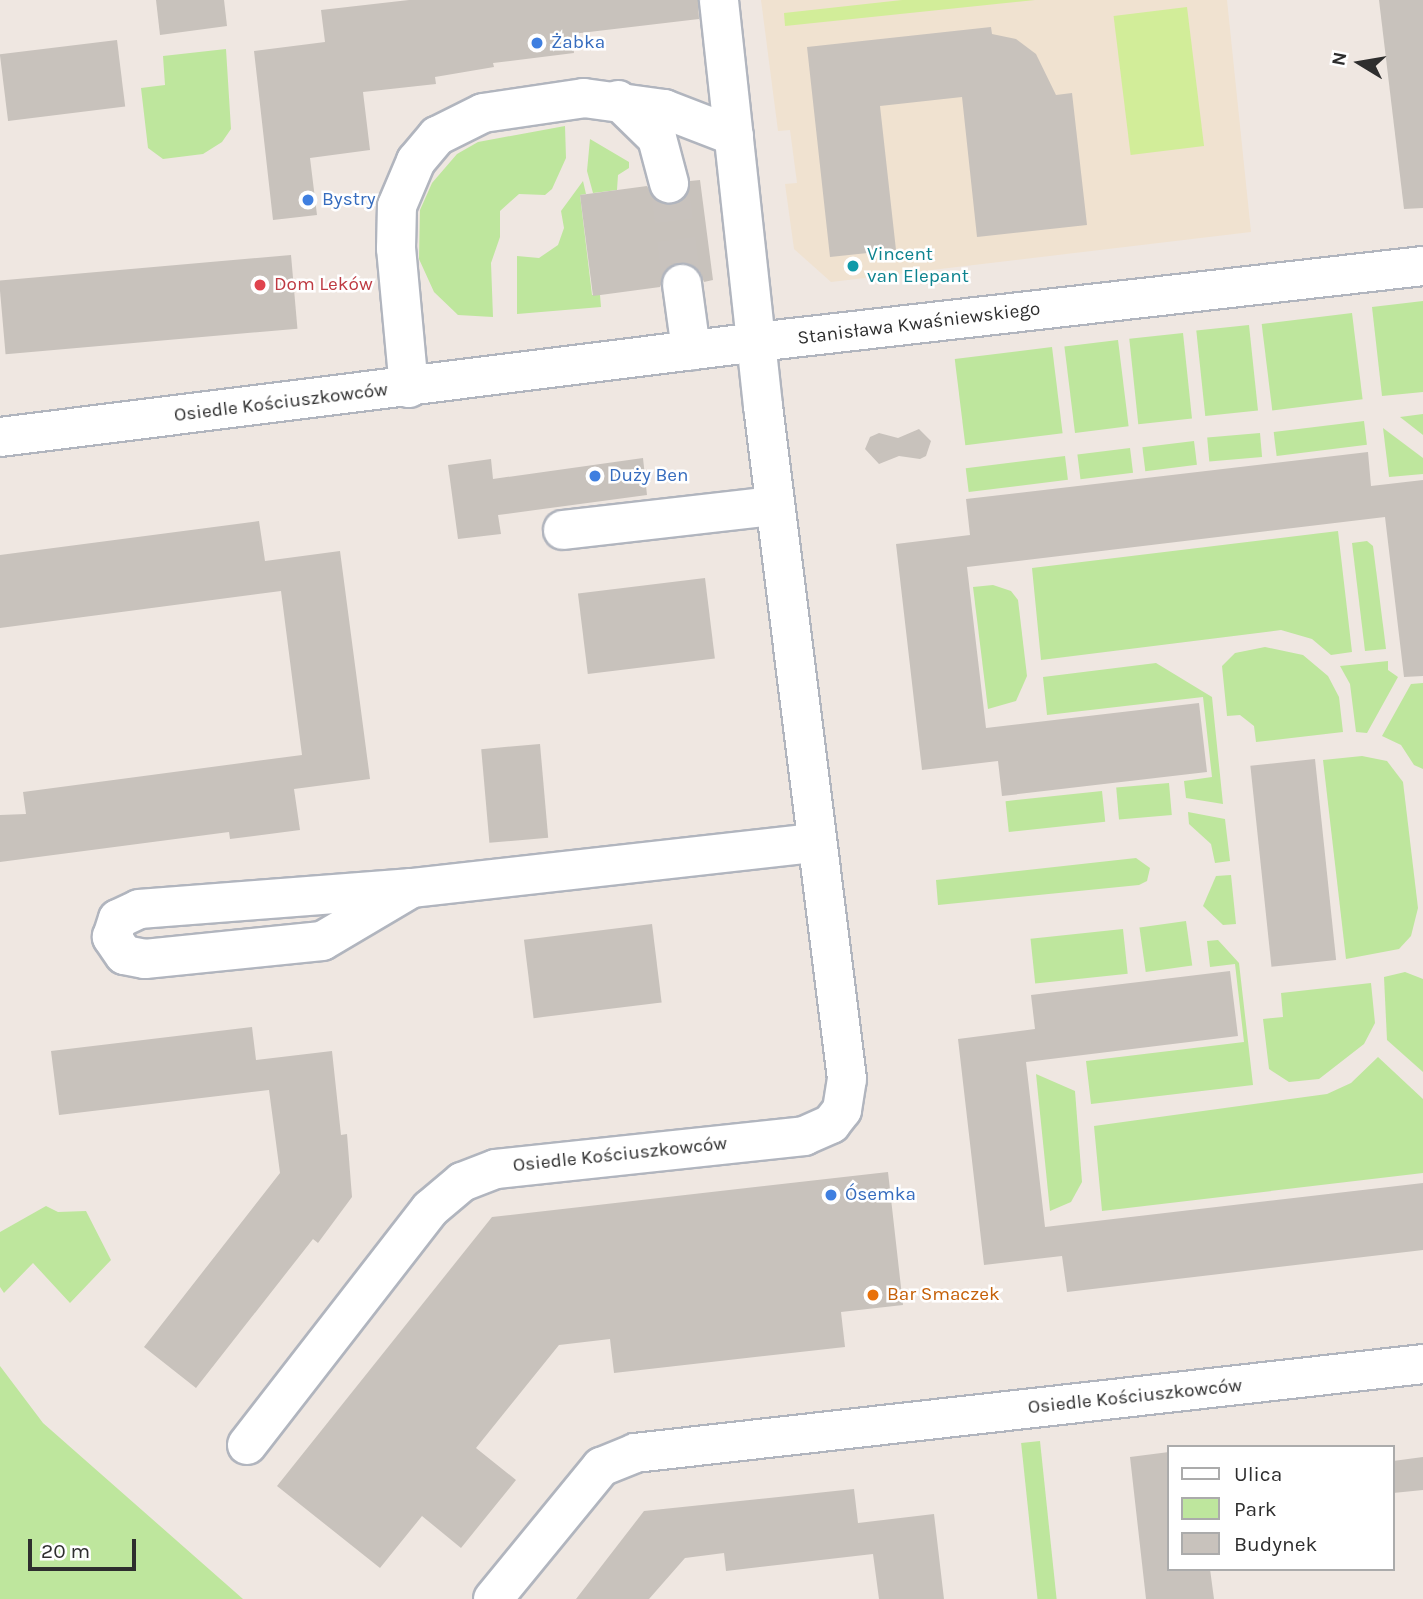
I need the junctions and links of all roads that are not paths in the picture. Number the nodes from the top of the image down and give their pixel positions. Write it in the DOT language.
graph roads {
  1 [pos="719,0"];
  2 [pos="618,100"];
  3 [pos="734,136"];
  4 [pos="669,183"];
  5 [pos="1423,266"];
  6 [pos="682,284"];
  7 [pos="757,342"];
  8 [pos="691,350"];
  9 [pos="409,388"];
  10 [pos="0,436"];
  11 [pos="775,506"];
  12 [pos="564,530"];
  13 [pos="815,843"];
  14 [pos="412,888"];
  15 [pos="1423,1364"];
  16 [pos="247,1445"];
  17 [pos="493,1599"];
  1 -- 3 [label="street"];
  2 -- 3 [label="street, Osiedle Kościuszkowców"];
  2 -- 4 [label="street"];
  2 -- 9 [label="street, Osiedle Kościuszkowców"];
  3 -- 7 [label="street"];
  5 -- 7 [label="street, Stanisława Kwaśniewskiego"];
  6 -- 8 [label="street"];
  7 -- 8 [label="street, Stanisława Kwaśniewskiego"];
  7 -- 11 [label="street, Osiedle Kościuszkowców"];
  8 -- 9 [label="street, Stanisława Kwaśniewskiego"];
  9 -- 10 [label="street, Osiedle Kościuszkowców"];
  11 -- 12 [label="street"];
  11 -- 13 [label="street, Osiedle Kościuszkowców"];
  13 -- 14 [label="street"];
  13 -- 16 [label="street, Osiedle Kościuszkowców"];
  14 -- 14 [label="street"];
  15 -- 17 [label="street, Osiedle Kościuszkowców"];
}
